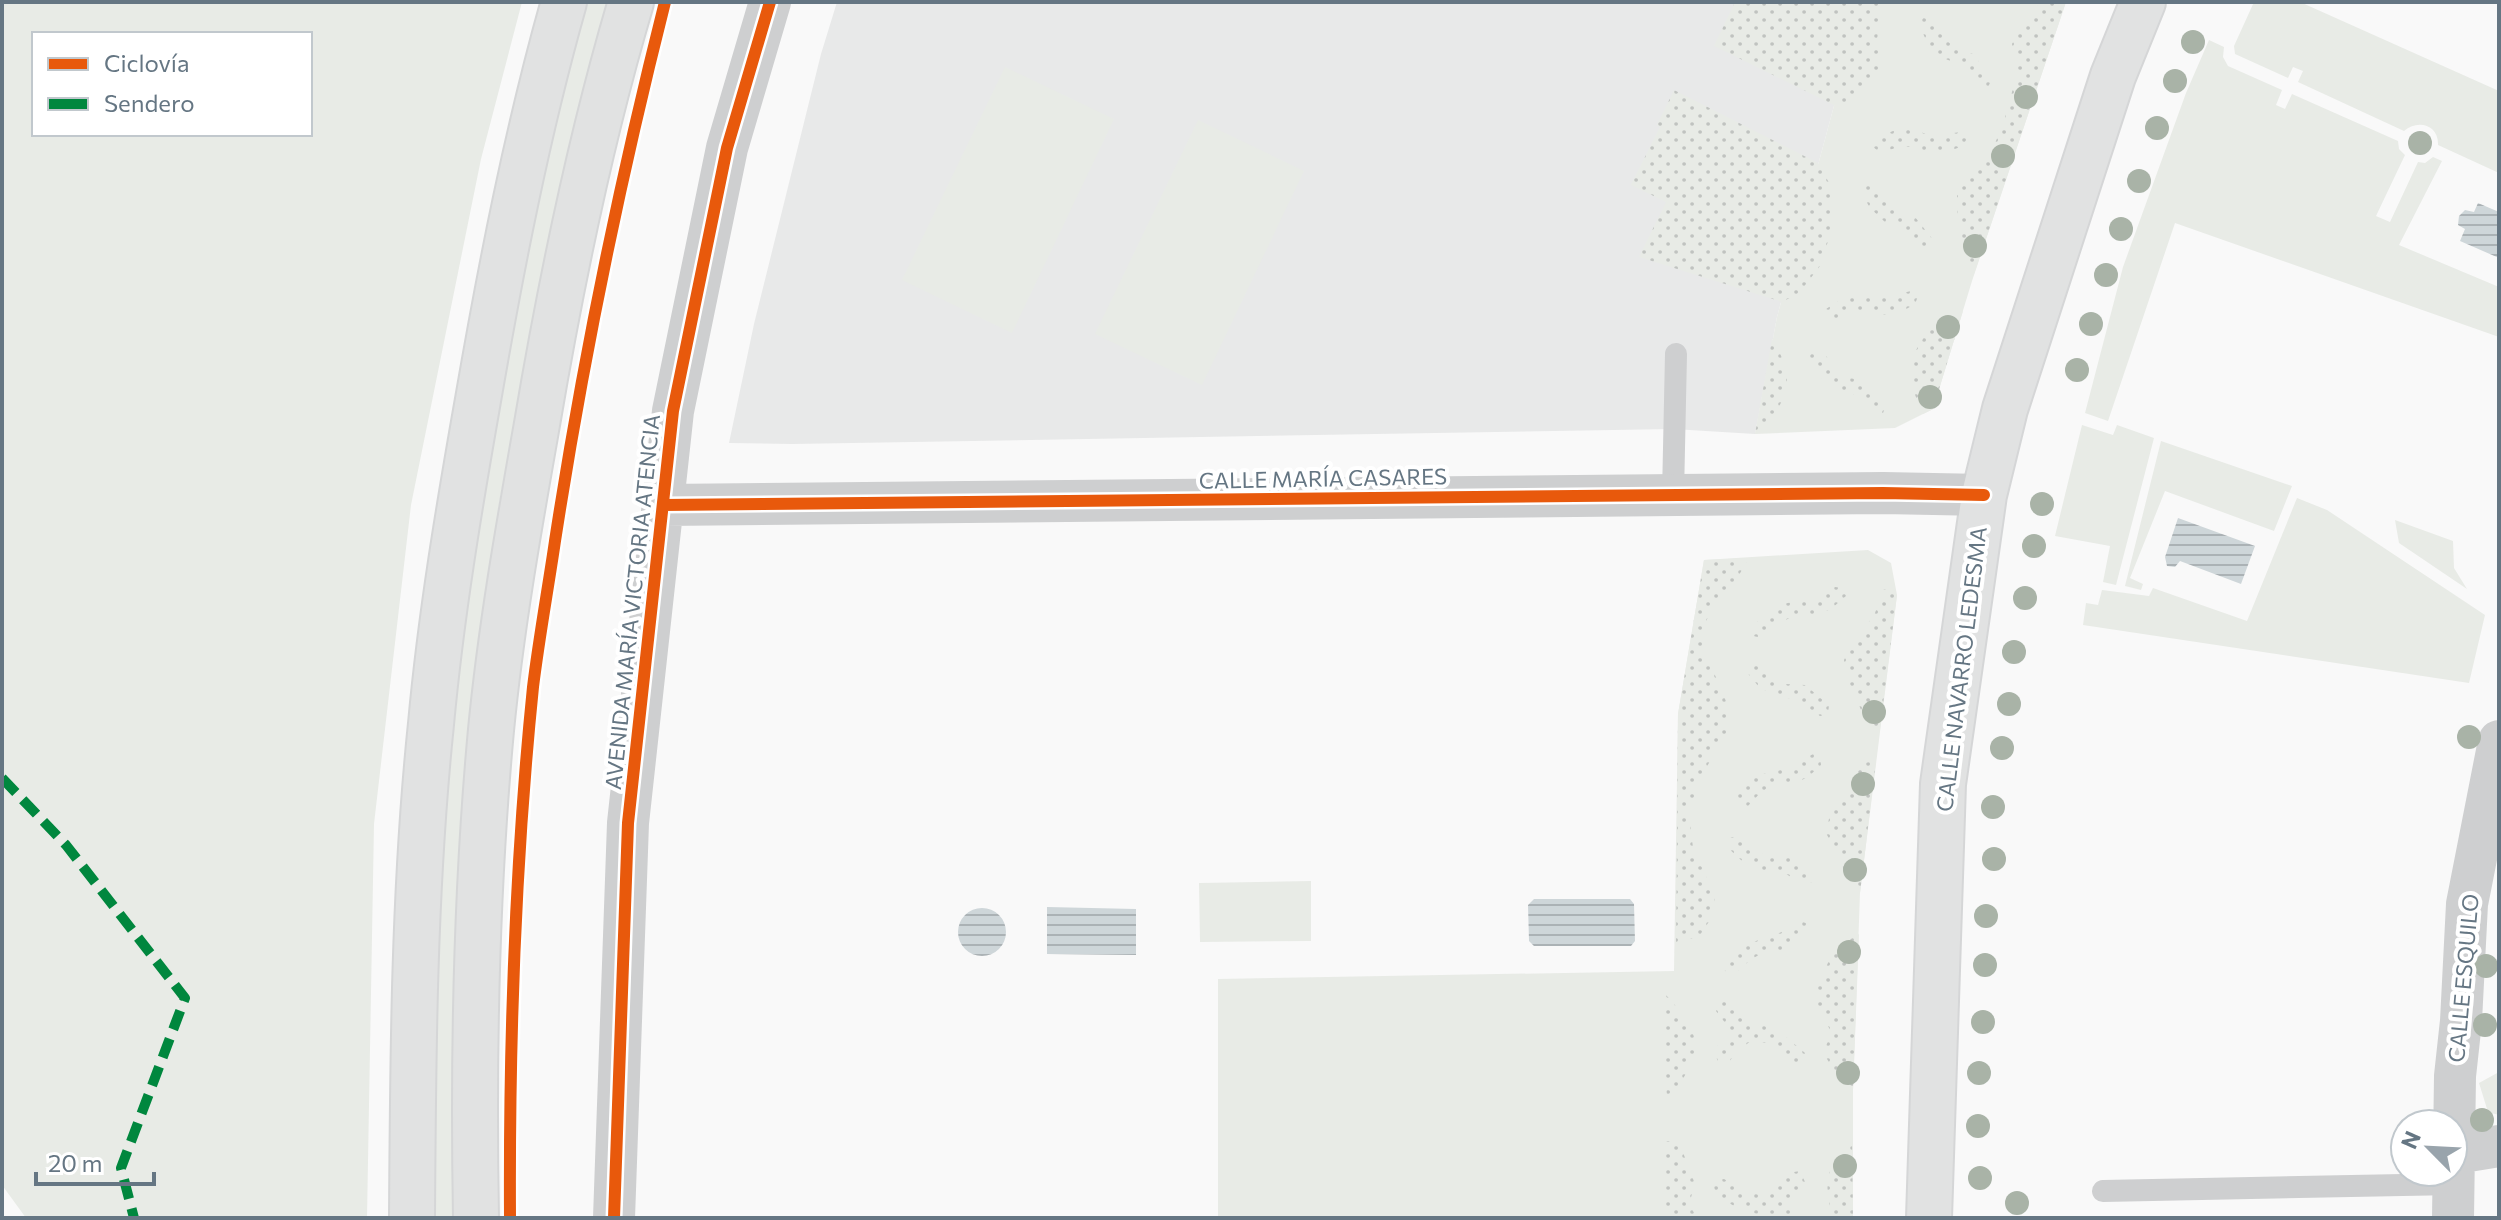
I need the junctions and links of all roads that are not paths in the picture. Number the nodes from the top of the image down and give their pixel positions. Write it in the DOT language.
graph roads {
  1 [pos="564,2"];
  2 [pos="631,2"];
  3 [pos="770,2"];
  4 [pos="2143,2"];
  5 [pos="1676,354"];
  6 [pos="1673,495"];
  7 [pos="1984,495"];
  8 [pos="663,505"];
  9 [pos="2499,741"];
  10 [pos="2455,1108"];
  11 [pos="2499,1146"];
  12 [pos="2469,1173"];
  13 [pos="2389,1186"];
  14 [pos="2103,1191"];
  15 [pos="412,1218"];
  16 [pos="476,1218"];
  17 [pos="614,1218"];
  18 [pos="1929,1218"];
  1 -- 15 [label="main road"];
  2 -- 16 [label="main road"];
  3 -- 8 [label="street, AVENIDA MARÍA VICTORIA ATENCIA"];
  4 -- 7 [label="main road, CALLE NAVARRO LEDESMA"];
  5 -- 6 [label="lane"];
  6 -- 7 [label="street, CALLE MARÍA CASARES"];
  6 -- 8 [label="street, CALLE MARÍA CASARES"];
  7 -- 18 [label="main road, CALLE NAVARRO LEDESMA"];
  8 -- 17 [label="street, AVENIDA MARÍA VICTORIA ATENCIA"];
  9 -- 10 [label="street, CALLE ESQUILO"];
  11 -- 12 [label="street"];
  13 -- 14 [label="lane"];
}
